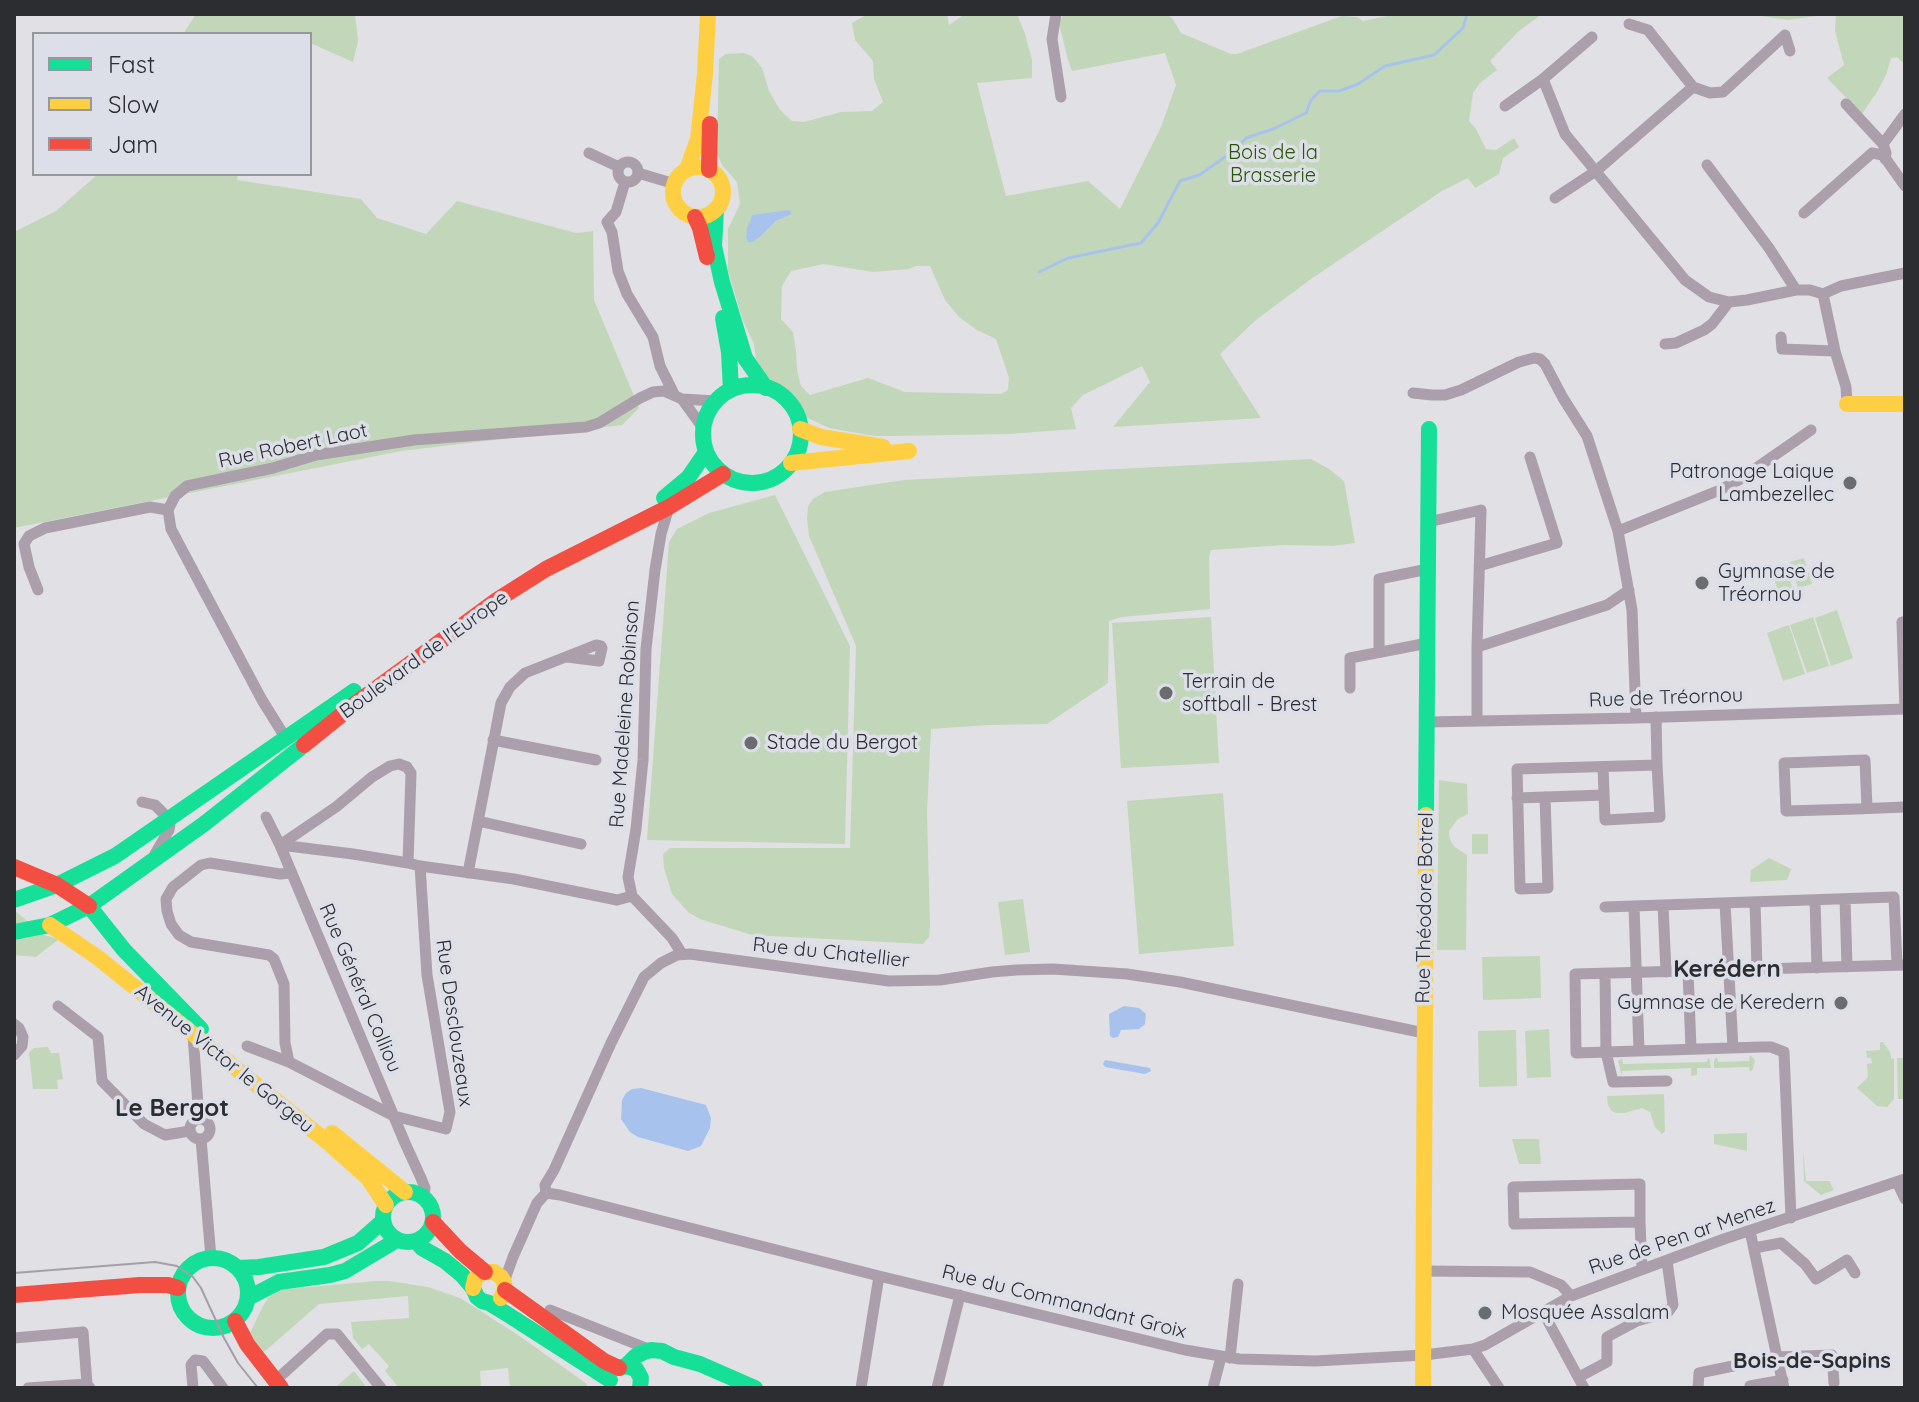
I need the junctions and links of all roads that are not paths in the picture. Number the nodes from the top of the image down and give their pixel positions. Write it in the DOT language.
graph roads {
  1 [pos="708,14"];
  2 [pos="718,14"];
  3 [pos="1056,14"];
  4 [pos="1629,24"];
  5 [pos="1592,37"];
  6 [pos="1790,51"];
  7 [pos="1543,79"];
  8 [pos="1693,87"];
  9 [pos="1061,97"];
  10 [pos="1846,104"];
  11 [pos="1505,106"];
  12 [pos="1905,114"];
  13 [pos="1883,144"];
  14 [pos="589,153"];
  15 [pos="1885,159"];
  16 [pos="1707,165"];
  17 [pos="619,167"];
  18 [pos="687,170"];
  19 [pos="709,170"];
  20 [pos="1596,171"];
  21 [pos="638,173"];
  22 [pos="625,182"];
  23 [pos="675,184"];
  24 [pos="1905,186"];
  25 [pos="1555,198"];
  26 [pos="716,210"];
  27 [pos="1804,213"];
  28 [pos="695,217"];
  29 [pos="1905,273"];
  30 [pos="1796,290"];
  31 [pos="1823,294"];
  32 [pos="1729,302"];
  33 [pos="1781,337"];
  34 [pos="1665,344"];
  35 [pos="1835,351"];
  36 [pos="766,388"];
  37 [pos="731,390"];
  38 [pos="1413,393"];
  39 [pos="678,397"];
  40 [pos="716,401"];
  41 [pos="1847,404"];
  42 [pos="1905,404"];
  43 [pos="703,428"];
  44 [pos="800,429"];
  45 [pos="1429,429"];
  46 [pos="1811,430"];
  47 [pos="706,452"];
  48 [pos="1530,457"];
  49 [pos="791,463"];
  50 [pos="723,474"];
  51 [pos="669,507"];
  52 [pos="168,510"];
  53 [pos="646,519"];
  54 [pos="1428,522"];
  55 [pos="1618,531"];
  56 [pos="661,534"];
  57 [pos="1479,566"];
  58 [pos="1428,569"];
  59 [pos="38,590"];
  60 [pos="1629,590"];
  61 [pos="1905,622"];
  62 [pos="1428,643"];
  63 [pos="1477,647"];
  64 [pos="1379,652"];
  65 [pos="567,657"];
  66 [pos="1350,688"];
  67 [pos="1905,709"];
  68 [pos="1656,717"];
  69 [pos="1636,718"];
  70 [pos="1477,721"];
  71 [pos="1427,722"];
  72 [pos="285,737"];
  73 [pos="493,740"];
  74 [pos="596,760"];
  75 [pos="1657,765"];
  76 [pos="1603,767"];
  77 [pos="1604,795"];
  78 [pos="1545,797"];
  79 [pos="1517,798"];
  80 [pos="142,802"];
  81 [pos="1905,807"];
  82 [pos="1867,808"];
  83 [pos="266,817"];
  84 [pos="167,819"];
  85 [pos="478,821"];
  86 [pos="581,844"];
  87 [pos="280,845"];
  88 [pos="414,865"];
  89 [pos="146,866"];
  90 [pos="14,867"];
  91 [pos="292,873"];
  92 [pos="468,873"];
  93 [pos="57,885"];
  94 [pos="632,896"];
  95 [pos="15,898"];
  96 [pos="1845,899"];
  97 [pos="1815,900"];
  98 [pos="1755,902"];
  99 [pos="1725,903"];
  100 [pos="1663,905"];
  101 [pos="89,906"];
  102 [pos="1634,906"];
  103 [pos="1605,907"];
  104 [pos="50,925"];
  105 [pos="14,932"];
  106 [pos="682,954"];
  107 [pos="1901,965"];
  108 [pos="1847,967"];
  109 [pos="1817,968"];
  110 [pos="1757,969"];
  111 [pos="1727,970"];
  112 [pos="1688,971"];
  113 [pos="1666,972"];
  114 [pos="1637,973"];
  115 [pos="1605,974"];
  116 [pos="58,1006"];
  117 [pos="14,1024"];
  118 [pos="1424,1033"];
  119 [pos="193,1035"];
  120 [pos="247,1046"];
  121 [pos="1733,1048"];
  122 [pos="1691,1049"];
  123 [pos="1639,1051"];
  124 [pos="1606,1052"];
  125 [pos="14,1055"];
  126 [pos="289,1062"];
  127 [pos="1667,1081"];
  128 [pos="394,1116"];
  129 [pos="199,1119"];
  130 [pos="190,1131"];
  131 [pos="201,1139"];
  132 [pos="1901,1180"];
  133 [pos="546,1193"];
  134 [pos="413,1194"];
  135 [pos="1905,1199"];
  136 [pos="385,1213"];
  137 [pos="1791,1218"];
  138 [pos="433,1222"];
  139 [pos="1640,1222"];
  140 [pos="1750,1231"];
  141 [pos="397,1240"];
  142 [pos="416,1241"];
  143 [pos="1754,1248"];
  144 [pos="211,1258"];
  145 [pos="1667,1261"];
  146 [pos="238,1268"];
  147 [pos="1642,1269"];
  148 [pos="1424,1271"];
  149 [pos="1855,1273"];
  150 [pos="879,1276"];
  151 [pos="497,1279"];
  152 [pos="1238,1284"];
  153 [pos="178,1288"];
  154 [pos="473,1288"];
  155 [pos="14,1295"];
  156 [pos="960,1295"];
  157 [pos="1571,1296"];
  158 [pos="248,1298"];
  159 [pos="489,1303"];
  160 [pos="550,1310"];
  161 [pos="1543,1312"];
  162 [pos="234,1327"];
  163 [pos="14,1338"];
  164 [pos="1473,1349"];
  165 [pos="651,1350"];
  166 [pos="1424,1355"];
  167 [pos="674,1357"];
  168 [pos="1226,1357"];
  169 [pos="1777,1357"];
  170 [pos="616,1375"];
  171 [pos="1581,1383"];
  172 [pos="1834,1383"];
  173 [pos="278,1384"];
  174 [pos="1784,1384"];
  175 [pos="641,1385"];
  176 [pos="88,1386"];
  177 [pos="28,1388"];
  178 [pos="193,1388"];
  179 [pos="223,1388"];
  180 [pos="381,1388"];
  181 [pos="755,1388"];
  182 [pos="861,1388"];
  183 [pos="937,1388"];
  184 [pos="1213,1388"];
  185 [pos="1423,1388"];
  186 [pos="1499,1388"];
  187 [pos="1698,1388"];
  188 [pos="1750,1388"];
  1 -- 18 [label="main road"];
  2 -- 19 [label="main road"];
  3 -- 9 [label="street"];
  4 -- 8 [label="street"];
  5 -- 7 [label="street"];
  6 -- 8 [label="street"];
  7 -- 11 [label="street"];
  7 -- 20 [label="street"];
  8 -- 20 [label="street"];
  10 -- 13 [label="street"];
  12 -- 13 [label="street"];
  13 -- 15 [label="street"];
  14 -- 17 [label="street"];
  15 -- 24 [label="street"];
  15 -- 27 [label="street"];
  16 -- 30 [label="street"];
  17 -- 21 [label="street"];
  17 -- 22 [label="street"];
  18 -- 19 [label="main road"];
  18 -- 23 [label="main road"];
  19 -- 26 [label="main road"];
  20 -- 25 [label="street"];
  20 -- 32 [label="street"];
  21 -- 22 [label="street"];
  21 -- 23 [label="street"];
  22 -- 39 [label="street"];
  23 -- 28 [label="main road"];
  26 -- 28 [label="main road"];
  26 -- 36 [label="main road"];
  28 -- 37 [label="main road"];
  29 -- 31 [label="street"];
  30 -- 31 [label="street"];
  30 -- 32 [label="street"];
  31 -- 35 [label="street"];
  32 -- 34 [label="street"];
  33 -- 35 [label="street"];
  35 -- 41 [label="street"];
  36 -- 37 [label="main road"];
  36 -- 44 [label="main road"];
  37 -- 40 [label="main road"];
  38 -- 55 [label="street"];
  39 -- 40 [label="street, Rue Robert Laot"];
  39 -- 43 [label="street"];
  39 -- 52 [label="street, Rue Robert Laot"];
  40 -- 43 [label="main road"];
  41 -- 42 [label="main road"];
  43 -- 47 [label="main road"];
  44 -- 49 [label="main road"];
  44 -- 49 [label="main road"];
  45 -- 54 [label="main road, Rue Théodore Botrel"];
  46 -- 55 [label="street"];
  47 -- 50 [label="main road"];
  47 -- 72 [label="main road, Boulevard de l'Europe"];
  48 -- 57 [label="street"];
  49 -- 50 [label="main road"];
  50 -- 51 [label="main road, Boulevard de l'Europe"];
  51 -- 53 [label="main road, Boulevard de l'Europe"];
  51 -- 56 [label="street, Rue Madeleine Robinson"];
  52 -- 59 [label="street"];
  52 -- 72 [label="street"];
  53 -- 56 [label="street"];
  53 -- 89 [label="main road, Boulevard de l'Europe"];
  54 -- 57 [label="street"];
  54 -- 58 [label="main road, Rue Théodore Botrel"];
  55 -- 60 [label="street"];
  56 -- 94 [label="street, Rue Madeleine Robinson"];
  57 -- 63 [label="street"];
  58 -- 62 [label="main road, Rue Théodore Botrel"];
  58 -- 64 [label="street"];
  60 -- 63 [label="street"];
  60 -- 69 [label="street"];
  61 -- 67 [label="street"];
  62 -- 64 [label="street"];
  62 -- 71 [label="main road, Rue Théodore Botrel"];
  63 -- 70 [label="street"];
  64 -- 66 [label="street"];
  65 -- 73 [label="street"];
  67 -- 68 [label="street, Rue de Tréornou"];
  68 -- 69 [label="street, Rue de Tréornou"];
  68 -- 75 [label="street"];
  69 -- 70 [label="street, Rue de Tréornou"];
  70 -- 71 [label="street, Rue de Tréornou"];
  71 -- 118 [label="main road, Rue Théodore Botrel"];
  72 -- 84 [label="main road, Boulevard de l'Europe"];
  73 -- 74 [label="street"];
  73 -- 85 [label="street"];
  75 -- 76 [label="street"];
  75 -- 77 [label="street"];
  76 -- 77 [label="street"];
  76 -- 79 [label="street"];
  77 -- 78 [label="street"];
  78 -- 79 [label="street"];
  78 -- 79 [label="street"];
  80 -- 84 [label="street"];
  81 -- 82 [label="street"];
  82 -- 82 [label="street"];
  83 -- 87 [label="street, Rue Général Colliou"];
  84 -- 89 [label="street, Boulevard de l'Europe"];
  84 -- 93 [label="main road, Boulevard de l'Europe"];
  85 -- 86 [label="street"];
  85 -- 92 [label="street"];
  87 -- 88 [label="street"];
  87 -- 88 [label="street"];
  87 -- 91 [label="street, Rue Général Colliou"];
  88 -- 92 [label="street"];
  88 -- 128 [label="street, Rue Desclouzeaux"];
  89 -- 101 [label="main road, Boulevard de l'Europe"];
  90 -- 93 [label="main road"];
  91 -- 126 [label="street"];
  91 -- 128 [label="street, Rue Général Colliou"];
  92 -- 94 [label="street"];
  93 -- 95 [label="main road, Boulevard de l'Europe"];
  93 -- 101 [label="main road, Avenue Victor le Gorgeu"];
  94 -- 106 [label="street"];
  95 -- 104 [label="main road, Avenue Victor le Gorgeu"];
  96 -- 97 [label="street"];
  96 -- 107 [label="street"];
  96 -- 108 [label="street"];
  97 -- 98 [label="street"];
  97 -- 109 [label="street"];
  98 -- 99 [label="street"];
  98 -- 110 [label="street"];
  99 -- 100 [label="street"];
  99 -- 111 [label="street"];
  100 -- 102 [label="street"];
  100 -- 113 [label="street"];
  101 -- 104 [label="main road, Boulevard de l'Europe"];
  101 -- 134 [label="main road, Avenue Victor le Gorgeu"];
  102 -- 103 [label="street"];
  102 -- 114 [label="street"];
  104 -- 105 [label="main road"];
  104 -- 119 [label="main road, Avenue Victor le Gorgeu"];
  106 -- 118 [label="street, Rue du Chatellier"];
  106 -- 133 [label="street"];
  107 -- 108 [label="street"];
  108 -- 109 [label="street"];
  109 -- 110 [label="street"];
  110 -- 111 [label="street"];
  111 -- 112 [label="street"];
  111 -- 121 [label="street"];
  112 -- 113 [label="street"];
  112 -- 122 [label="street"];
  113 -- 114 [label="street"];
  114 -- 115 [label="street"];
  114 -- 123 [label="street"];
  115 -- 124 [label="street"];
  115 -- 124 [label="street"];
  116 -- 130 [label="street"];
  117 -- 125 [label="street"];
  118 -- 148 [label="main road, Rue Théodore Botrel"];
  119 -- 129 [label="street"];
  119 -- 136 [label="main road, Avenue Victor le Gorgeu"];
  120 -- 126 [label="street"];
  121 -- 122 [label="street"];
  121 -- 137 [label="street"];
  122 -- 123 [label="street"];
  123 -- 124 [label="street"];
  124 -- 127 [label="street"];
  126 -- 128 [label="street"];
  128 -- 134 [label="street, Rue Général Colliou"];
  129 -- 130 [label="street"];
  129 -- 131 [label="street"];
  130 -- 131 [label="street"];
  131 -- 144 [label="street"];
  132 -- 135 [label="street"];
  132 -- 137 [label="street, Rue de Pen ar Menez"];
  133 -- 150 [label="street, Rue du Commandant Groix"];
  133 -- 151 [label="street"];
  134 -- 136 [label="main road"];
  134 -- 138 [label="main road"];
  136 -- 141 [label="main road, Avenue Victor le Gorgeu"];
  136 -- 146 [label="main road"];
  137 -- 140 [label="street, Rue de Pen ar Menez"];
  138 -- 142 [label="main road"];
  138 -- 151 [label="main road"];
  139 -- 139 [label="street"];
  139 -- 147 [label="street"];
  140 -- 143 [label="street"];
  140 -- 145 [label="street, Rue de Pen ar Menez"];
  141 -- 142 [label="main road"];
  141 -- 158 [label="main road"];
  142 -- 154 [label="main road"];
  143 -- 149 [label="street"];
  143 -- 169 [label="street"];
  144 -- 146 [label="main road"];
  144 -- 153 [label="main road"];
  145 -- 147 [label="street, Rue de Pen ar Menez"];
  145 -- 171 [label="street"];
  146 -- 158 [label="main road"];
  147 -- 157 [label="street, Rue de Pen ar Menez"];
  148 -- 157 [label="street, Rue de Pen ar Menez"];
  148 -- 166 [label="main road, Rue Théodore Botrel"];
  150 -- 156 [label="street, Rue du Commandant Groix"];
  150 -- 182 [label="street"];
  151 -- 154 [label="main road"];
  151 -- 159 [label="main road"];
  151 -- 170 [label="main road"];
  152 -- 168 [label="street"];
  153 -- 155 [label="main road"];
  153 -- 162 [label="main road"];
  154 -- 159 [label="main road"];
  156 -- 168 [label="street, Rue du Commandant Groix"];
  156 -- 183 [label="street"];
  157 -- 161 [label="street, Rue du Commandant Groix"];
  158 -- 162 [label="main road"];
  159 -- 170 [label="main road"];
  160 -- 165 [label="street"];
  161 -- 164 [label="street, Rue du Commandant Groix"];
  161 -- 171 [label="street"];
  162 -- 173 [label="main road"];
  163 -- 176 [label="street"];
  164 -- 166 [label="street, Rue du Commandant Groix"];
  164 -- 186 [label="street"];
  165 -- 167 [label="main road"];
  165 -- 170 [label="main road"];
  166 -- 168 [label="street, Rue du Commandant Groix"];
  166 -- 185 [label="main road, Rue Théodore Botrel"];
  167 -- 175 [label="main road"];
  167 -- 181 [label="main road"];
  168 -- 184 [label="street"];
  169 -- 172 [label="street"];
  169 -- 174 [label="street"];
  169 -- 187 [label="street"];
  170 -- 175 [label="main road"];
  173 -- 180 [label="street"];
  174 -- 188 [label="street"];
  176 -- 177 [label="street"];
  178 -- 179 [label="street"];
}
